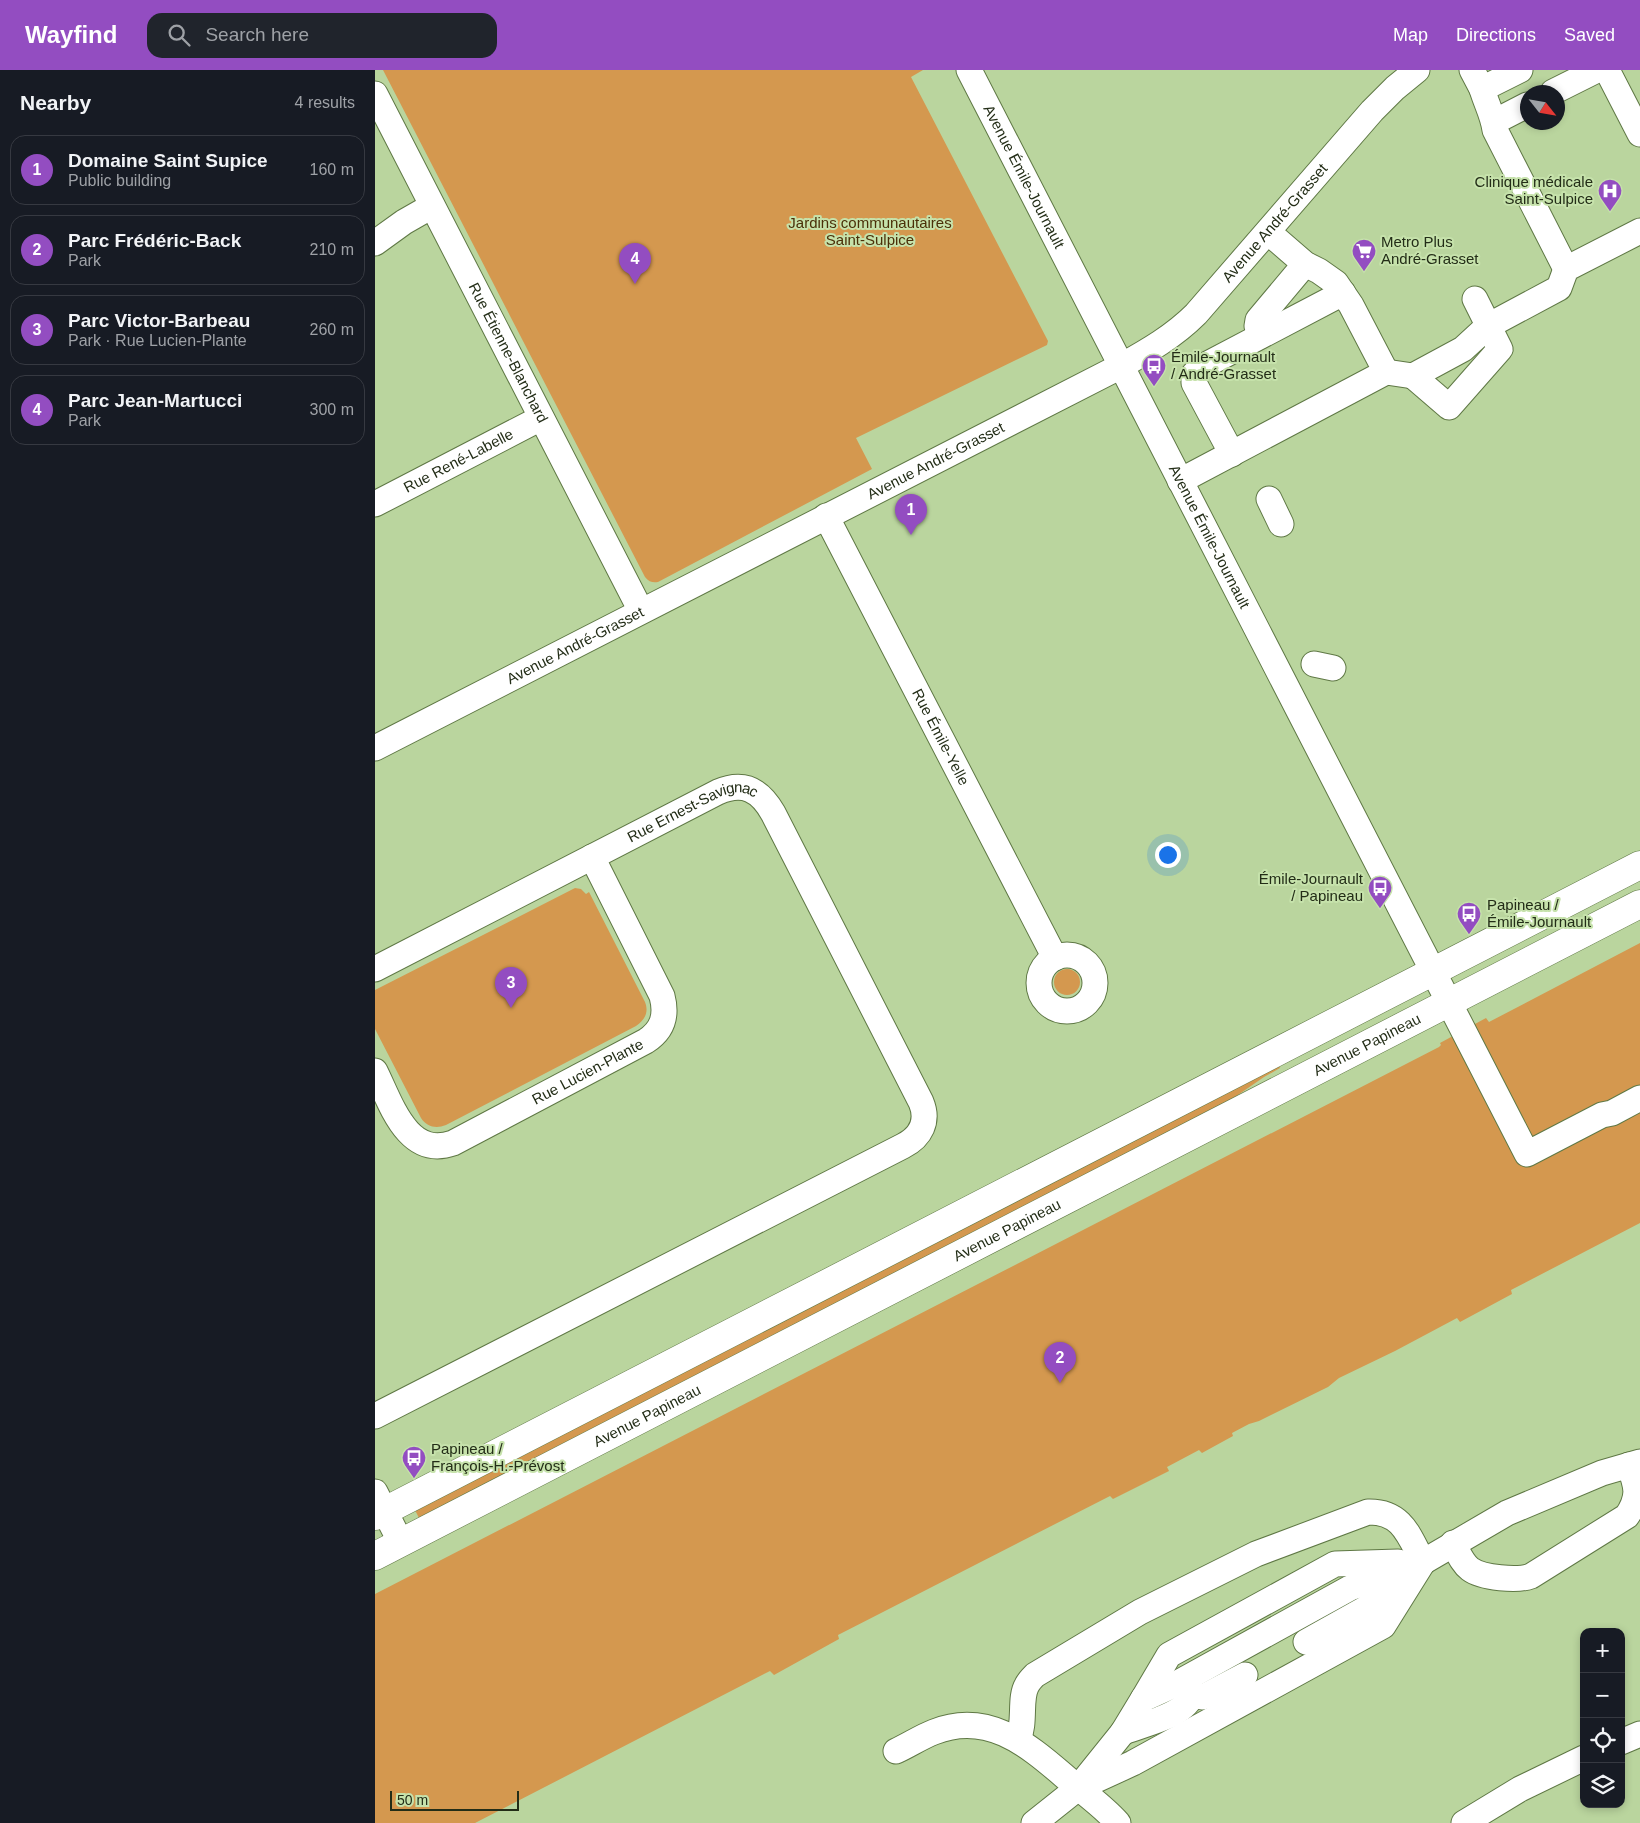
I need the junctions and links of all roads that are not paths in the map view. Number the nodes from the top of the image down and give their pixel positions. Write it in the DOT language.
graph roads {
  1 [pos="969,70"];
  2 [pos="1417,70"];
  3 [pos="1520,70"];
  4 [pos="1597,70"];
  5 [pos="1607,70"];
  6 [pos="1477,79"];
  7 [pos="1565,86"];
  8 [pos="375,94"];
  9 [pos="1520,109"];
  10 [pos="1494,122"];
  11 [pos="1640,134"];
  12 [pos="432,206"];
  13 [pos="1268,232"];
  14 [pos="1640,232"];
  15 [pos="375,242"];
  16 [pos="1305,264"];
  17 [pos="1566,269"];
  18 [pos="1343,293"];
  19 [pos="1475,299"];
  20 [pos="1488,326"];
  21 [pos="1260,336"];
  22 [pos="1121,366"];
  23 [pos="1386,372"];
  24 [pos="1413,376"];
  25 [pos="541,418"];
  26 [pos="1232,454"];
  27 [pos="1180,481"];
  28 [pos="1269,499"];
  29 [pos="375,504"];
  30 [pos="826,516"];
  31 [pos="1281,524"];
  32 [pos="641,611"];
  33 [pos="375,748"];
  34 [pos="592,857"];
  35 [pos="1640,864"];
  36 [pos="1640,904"];
  37 [pos="1055,958"];
  38 [pos="375,969"];
  39 [pos="1433,972"];
  40 [pos="1449,1003"];
  41 [pos="375,1071"];
  42 [pos="1640,1098"];
  43 [pos="375,1416"];
  44 [pos="1634,1463"];
  45 [pos="378,1507"];
  46 [pos="401,1543"];
  47 [pos="1453,1543"];
  48 [pos="375,1556"];
  49 [pos="1423,1562"];
  50 [pos="1306,1642"];
  51 [pos="1245,1675"];
  52 [pos="1123,1732"];
  53 [pos="1640,1734"];
  54 [pos="1018,1740"];
  55 [pos="1625,1740"];
  56 [pos="896,1751"];
  57 [pos="1580,1760"];
  58 [pos="1078,1788"];
  59 [pos="1034,1823"];
  60 [pos="1118,1823"];
  61 [pos="1464,1823"];
  1 -- 22 [label="street, Avenue Émile-Journault"];
  2 -- 13 [label="street, Avenue André-Grasset"];
  3 -- 6 [label="street"];
  4 -- 7 [label="street"];
  5 -- 11 [label="street"];
  6 -- 10 [label="street"];
  8 -- 12 [label="street, Rue Étienne-Blanchard"];
  9 -- 10 [label="street"];
  10 -- 17 [label="street"];
  12 -- 15 [label="street"];
  12 -- 25 [label="street, Rue Étienne-Blanchard"];
  13 -- 16 [label="street"];
  13 -- 22 [label="street, Avenue André-Grasset"];
  14 -- 17 [label="street"];
  16 -- 18 [label="street"];
  16 -- 21 [label="street"];
  17 -- 20 [label="street"];
  18 -- 21 [label="street"];
  18 -- 23 [label="street"];
  19 -- 20 [label="street"];
  20 -- 24 [label="street"];
  20 -- 24 [label="street"];
  21 -- 26 [label="street"];
  22 -- 27 [label="street, Avenue Émile-Journault"];
  22 -- 30 [label="street, Avenue André-Grasset"];
  23 -- 24 [label="street"];
  23 -- 26 [label="street"];
  25 -- 29 [label="street, Rue René-Labelle"];
  25 -- 32 [label="street, Rue Étienne-Blanchard"];
  26 -- 27 [label="street"];
  27 -- 39 [label="street, Avenue Émile-Journault"];
  28 -- 31 [label="street"];
  30 -- 32 [label="street, Avenue André-Grasset"];
  30 -- 37 [label="street, Rue Émile-Yelle"];
  32 -- 33 [label="street, Avenue André-Grasset"];
  34 -- 38 [label="street, Rue Ernest-Savignac"];
  34 -- 41 [label="street, Rue Lucien-Plante"];
  34 -- 43 [label="street, Rue Ernest-Savignac"];
  35 -- 39 [label="main road"];
  36 -- 40 [label="main road, Avenue Papineau"];
  39 -- 40 [label="street, Avenue Émile-Journault"];
  39 -- 45 [label="main road"];
  40 -- 42 [label="street, Avenue Émile-Journault"];
  40 -- 46 [label="main road, Avenue Papineau"];
  44 -- 47 [label="street"];
  44 -- 47 [label="street"];
  45 -- 46 [label="street"];
  46 -- 48 [label="main road, Avenue Papineau"];
  47 -- 49 [label="street"];
  49 -- 50 [label="street"];
  49 -- 52 [label="street"];
  49 -- 54 [label="street"];
  49 -- 58 [label="street"];
  51 -- 52 [label="street"];
  52 -- 58 [label="street"];
  53 -- 55 [label="street"];
  54 -- 56 [label="street"];
  54 -- 58 [label="street"];
  57 -- 61 [label="street"];
  58 -- 59 [label="street"];
  58 -- 60 [label="street"];
}
